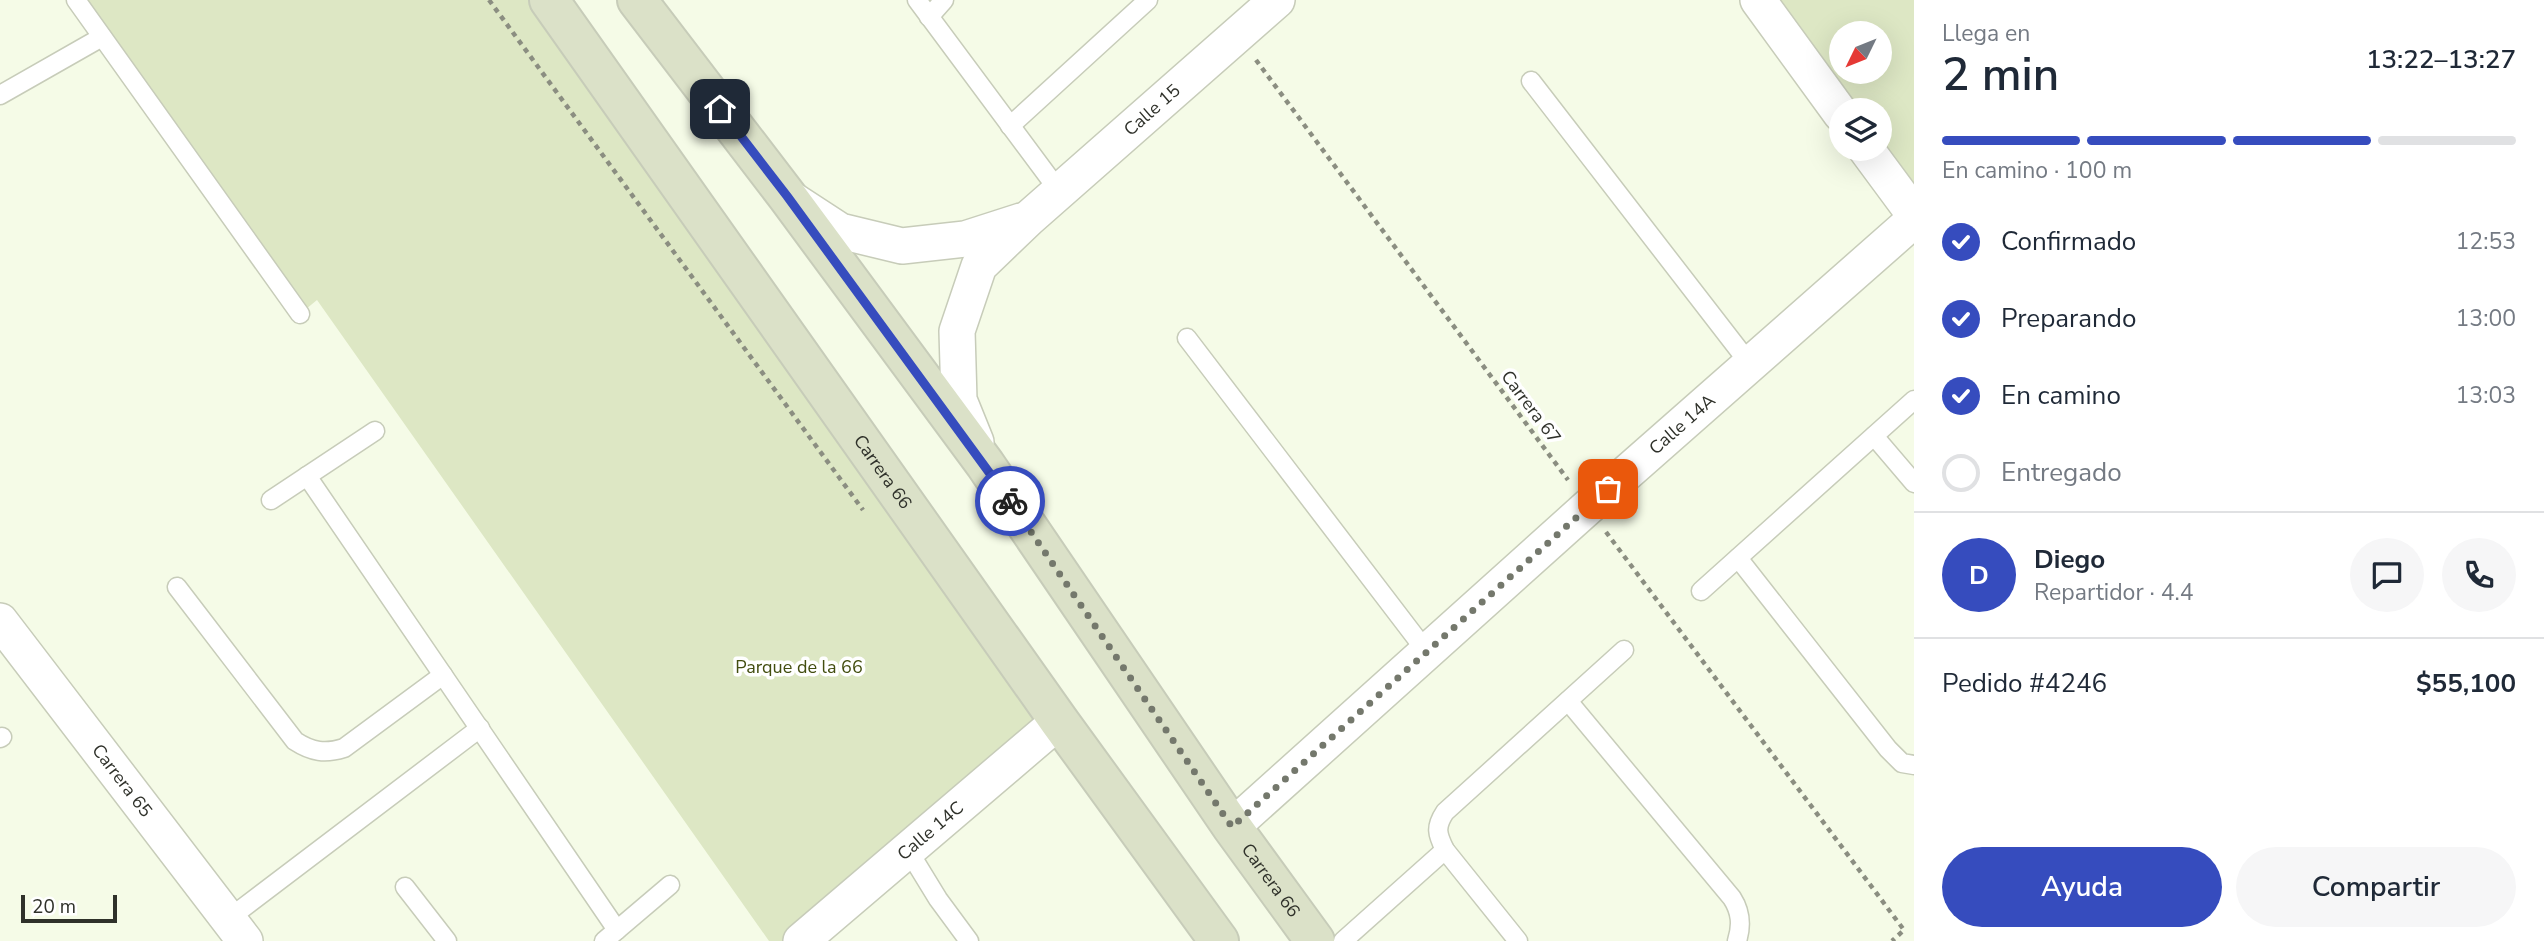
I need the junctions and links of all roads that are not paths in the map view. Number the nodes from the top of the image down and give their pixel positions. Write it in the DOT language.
graph roads {
  1 [pos="76,0"];
  2 [pos="549,0"];
  3 [pos="637,0"];
  4 [pos="916,0"];
  5 [pos="944,0"];
  6 [pos="1148,0"];
  7 [pos="1277,0"];
  8 [pos="1758,0"];
  9 [pos="929,17"];
  10 [pos="102,37"];
  11 [pos="1531,81"];
  12 [pos="0,95"];
  13 [pos="1829,98"];
  14 [pos="1010,127"];
  15 [pos="1875,161"];
  16 [pos="1059,191"];
  17 [pos="787,196"];
  18 [pos="1914,214"];
  19 [pos="1028,219"];
  20 [pos="1914,220"];
  21 [pos="300,314"];
  22 [pos="1187,338"];
  23 [pos="1749,363"];
  24 [pos="1914,400"];
  25 [pos="375,431"];
  26 [pos="1874,436"];
  27 [pos="985,464"];
  28 [pos="1911,474"];
  29 [pos="307,476"];
  30 [pos="271,500"];
  31 [pos="1738,558"];
  32 [pos="177,587"];
  33 [pos="1701,591"];
  34 [pos="0,621"];
  35 [pos="1624,650"];
  36 [pos="1426,651"];
  37 [pos="443,675"];
  38 [pos="1568,701"];
  39 [pos="1059,720"];
  40 [pos="480,728"];
  41 [pos="1914,765"];
  42 [pos="1232,827"];
  43 [pos="908,850"];
  44 [pos="1445,850"];
  45 [pos="670,885"];
  46 [pos="405,887"];
  47 [pos="236,930"];
  48 [pos="611,935"];
  49 [pos="447,941"];
  50 [pos="801,941"];
  51 [pos="969,941"];
  52 [pos="1219,941"];
  53 [pos="1315,941"];
  54 [pos="1343,941"];
  55 [pos="1518,941"];
  56 [pos="1737,941"];
  1 -- 10 [label="lane"];
  2 -- 39 [label="main road, Carrera 66"];
  3 -- 17 [label="main road, Carrera 66"];
  4 -- 9 [label="lane"];
  5 -- 9 [label="lane"];
  6 -- 14 [label="lane"];
  7 -- 16 [label="street, Calle 15"];
  8 -- 13 [label="street"];
  9 -- 14 [label="lane"];
  10 -- 12 [label="lane"];
  10 -- 21 [label="lane"];
  11 -- 23 [label="lane"];
  14 -- 16 [label="lane"];
  15 -- 18 [label="street"];
  16 -- 19 [label="street, Calle 15"];
  17 -- 19 [label="street, Calle 15"];
  17 -- 27 [label="main road, Carrera 66"];
  19 -- 27 [label="street, Calle 15"];
  20 -- 23 [label="street, Calle 14A"];
  22 -- 36 [label="lane"];
  23 -- 36 [label="street, Calle 14A"];
  24 -- 26 [label="lane"];
  25 -- 29 [label="lane"];
  26 -- 28 [label="lane"];
  26 -- 31 [label="lane"];
  27 -- 42 [label="main road, Carrera 66"];
  29 -- 30 [label="lane"];
  29 -- 37 [label="lane"];
  31 -- 33 [label="lane"];
  31 -- 41 [label="lane"];
  32 -- 37 [label="lane"];
  34 -- 47 [label="street, Carrera 65"];
  35 -- 38 [label="lane"];
  36 -- 42 [label="street, Calle 14A"];
  37 -- 40 [label="lane"];
  38 -- 44 [label="lane"];
  38 -- 56 [label="lane"];
  39 -- 43 [label="street, Calle 14C"];
  39 -- 52 [label="main road, Carrera 66"];
  40 -- 47 [label="lane"];
  40 -- 48 [label="lane"];
  42 -- 53 [label="main road, Carrera 66"];
  43 -- 50 [label="street, Calle 14C"];
  43 -- 51 [label="lane"];
  44 -- 54 [label="lane"];
  44 -- 55 [label="lane"];
  45 -- 48 [label="lane"];
  46 -- 49 [label="lane"];
}
